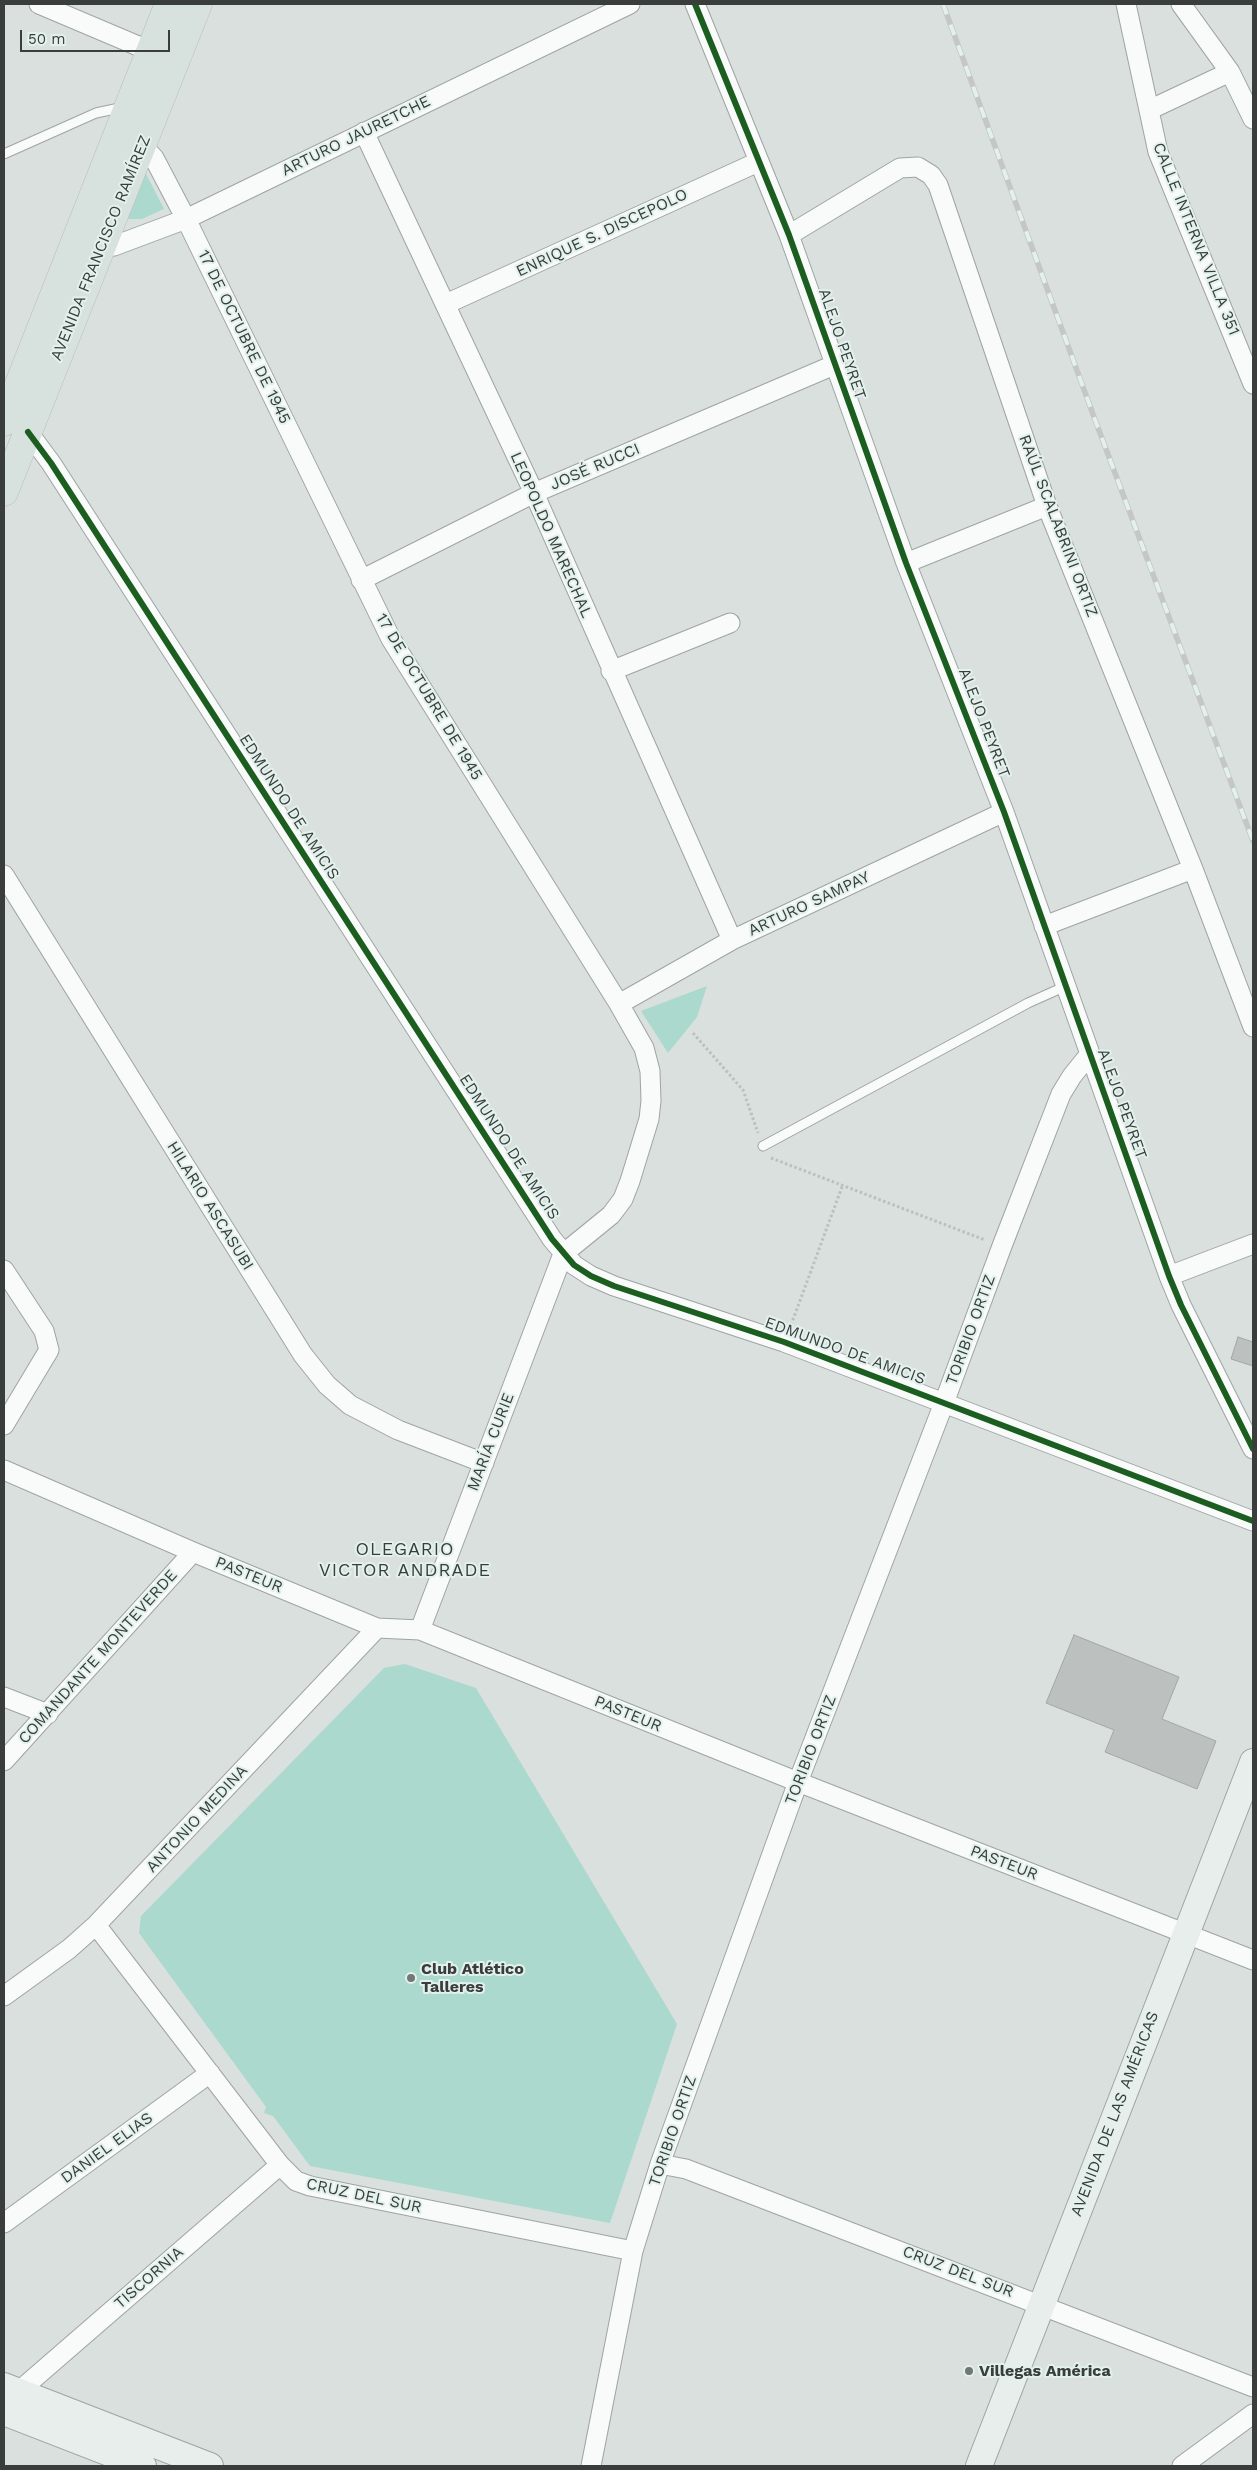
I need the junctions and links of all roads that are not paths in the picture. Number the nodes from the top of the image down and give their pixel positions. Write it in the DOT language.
graph roads {
  1 [pos="39,4"];
  2 [pos="169,4"];
  3 [pos="198,4"];
  4 [pos="630,4"];
  5 [pos="695,4"];
  6 [pos="1126,4"];
  7 [pos="1181,4"];
  8 [pos="150,51"];
  9 [pos="1230,72"];
  10 [pos="129,106"];
  11 [pos="1149,110"];
  12 [pos="1253,119"];
  13 [pos="364,132"];
  14 [pos="118,133"];
  15 [pos="142,145"];
  16 [pos="4,154"];
  17 [pos="758,162"];
  18 [pos="186,219"];
  19 [pos="789,235"];
  20 [pos="90,243"];
  21 [pos="446,304"];
  22 [pos="834,365"];
  23 [pos="1253,384"];
  24 [pos="16,427"];
  25 [pos="4,492"];
  26 [pos="534,493"];
  27 [pos="1047,506"];
  28 [pos="906,563"];
  29 [pos="361,580"];
  30 [pos="730,623"];
  31 [pos="611,671"];
  32 [pos="1004,812"];
  33 [pos="1193,869"];
  34 [pos="4,874"];
  35 [pos="1044,926"];
  36 [pos="732,940"];
  37 [pos="1066,986"];
  38 [pos="618,1004"];
  39 [pos="1253,1027"];
  40 [pos="1089,1055"];
  41 [pos="764,1146"];
  42 [pos="1253,1244"];
  43 [pos="563,1254"];
  44 [pos="4,1270"];
  45 [pos="1169,1276"];
  46 [pos="944,1403"];
  47 [pos="4,1425"];
  48 [pos="1253,1450"];
  49 [pos="484,1463"];
  50 [pos="4,1470"];
  51 [pos="1253,1522"];
  52 [pos="193,1552"];
  53 [pos="377,1628"];
  54 [pos="420,1630"];
  55 [pos="4,1697"];
  56 [pos="48,1714"];
  57 [pos="4,1761"];
  58 [pos="1253,1762"];
  59 [pos="798,1782"];
  60 [pos="96,1925"];
  61 [pos="1185,1934"];
  62 [pos="1253,1960"];
  63 [pos="4,1996"];
  64 [pos="210,2073"];
  65 [pos="280,2164"];
  66 [pos="660,2164"];
  67 [pos="4,2223"];
  68 [pos="633,2251"];
  69 [pos="1041,2305"];
  70 [pos="1253,2387"];
  71 [pos="9,2396"];
  72 [pos="1253,2414"];
  73 [pos="143,2466"];
  74 [pos="210,2466"];
  75 [pos="591,2466"];
  76 [pos="979,2466"];
  77 [pos="1182,2466"];
  1 -- 8 [label="street"];
  2 -- 8 [label="main road, AVENIDA FRANCISCO RAMÍREZ"];
  3 -- 15 [label="main road, AVENIDA FRANCISCO RAMÍREZ"];
  4 -- 13 [label="street, ARTURO JAURETCHE"];
  5 -- 17 [label="street, ALEJO PEYRET"];
  6 -- 11 [label="street, CALLE INTERNA VILLA 351"];
  7 -- 9 [label="street"];
  8 -- 10 [label="main road, AVENIDA FRANCISCO RAMÍREZ"];
  9 -- 11 [label="street"];
  9 -- 12 [label="street"];
  10 -- 14 [label="main road, AVENIDA FRANCISCO RAMÍREZ"];
  10 -- 16 [label="lane"];
  11 -- 23 [label="street, CALLE INTERNA VILLA 351"];
  13 -- 18 [label="street, ARTURO JAURETCHE"];
  13 -- 21 [label="street, LEOPOLDO MARECHAL"];
  14 -- 15 [label="street, 17 DE OCTUBRE DE 1945"];
  14 -- 20 [label="main road, AVENIDA FRANCISCO RAMÍREZ"];
  15 -- 18 [label="street, 17 DE OCTUBRE DE 1945"];
  15 -- 20 [label="main road, AVENIDA FRANCISCO RAMÍREZ"];
  17 -- 19 [label="street, ALEJO PEYRET"];
  17 -- 21 [label="street, ENRIQUE S. DISCEPOLO"];
  18 -- 20 [label="street, ARTURO JAURETCHE"];
  18 -- 29 [label="street, 17 DE OCTUBRE DE 1945"];
  19 -- 22 [label="street, ALEJO PEYRET"];
  19 -- 27 [label="street, RAÚL SCALABRINI ORTIZ"];
  20 -- 24 [label="main road, AVENIDA FRANCISCO RAMÍREZ"];
  21 -- 26 [label="street, LEOPOLDO MARECHAL"];
  22 -- 26 [label="street, JOSÉ RUCCI"];
  22 -- 28 [label="street, ALEJO PEYRET"];
  24 -- 25 [label="main road, AVENIDA FRANCISCO RAMÍREZ"];
  24 -- 43 [label="street, EDMUNDO DE AMICIS"];
  26 -- 29 [label="street, JOSÉ RUCCI"];
  26 -- 31 [label="street, LEOPOLDO MARECHAL"];
  27 -- 28 [label="street"];
  27 -- 33 [label="street, RAÚL SCALABRINI ORTIZ"];
  28 -- 32 [label="street, ALEJO PEYRET"];
  29 -- 38 [label="street, 17 DE OCTUBRE DE 1945"];
  30 -- 31 [label="street"];
  31 -- 36 [label="street, LEOPOLDO MARECHAL"];
  32 -- 35 [label="street, ALEJO PEYRET"];
  32 -- 36 [label="street, ARTURO SAMPAY"];
  33 -- 35 [label="street"];
  33 -- 39 [label="street, RAÚL SCALABRINI ORTIZ"];
  34 -- 49 [label="street, HILARIO ASCASUBI"];
  35 -- 37 [label="street, ALEJO PEYRET"];
  36 -- 38 [label="street, ARTURO SAMPAY"];
  37 -- 40 [label="street, ALEJO PEYRET"];
  37 -- 41 [label="lane"];
  38 -- 43 [label="street, 17 DE OCTUBRE DE 1945"];
  40 -- 45 [label="street, ALEJO PEYRET"];
  40 -- 46 [label="street, TORIBIO ORTIZ"];
  42 -- 45 [label="street"];
  43 -- 46 [label="street, EDMUNDO DE AMICIS"];
  43 -- 49 [label="street, MARÍA CURIE"];
  44 -- 47 [label="street"];
  45 -- 48 [label="street, ALEJO PEYRET"];
  46 -- 51 [label="street, EDMUNDO DE AMICIS"];
  46 -- 59 [label="street, TORIBIO ORTIZ"];
  49 -- 54 [label="street, MARÍA CURIE"];
  50 -- 52 [label="street, PASTEUR"];
  52 -- 53 [label="street, PASTEUR"];
  52 -- 56 [label="street, COMANDANTE MONTEVERDE"];
  53 -- 54 [label="street, PASTEUR"];
  53 -- 60 [label="street, ANTONIO MEDINA"];
  54 -- 59 [label="street, PASTEUR"];
  55 -- 56 [label="street"];
  56 -- 57 [label="street, COMANDANTE MONTEVERDE"];
  58 -- 61 [label="main road, AVENIDA DE LAS AMÉRICAS"];
  59 -- 61 [label="street, PASTEUR"];
  59 -- 66 [label="street, TORIBIO ORTIZ"];
  60 -- 63 [label="street, ANTONIO MEDINA"];
  60 -- 64 [label="street, CRUZ DEL SUR"];
  61 -- 62 [label="street, PASTEUR"];
  61 -- 69 [label="main road, AVENIDA DE LAS AMÉRICAS"];
  64 -- 65 [label="street, CRUZ DEL SUR"];
  64 -- 67 [label="street, DANIEL ELIAS"];
  65 -- 68 [label="street, CRUZ DEL SUR"];
  65 -- 71 [label="street, TISCORNIA"];
  66 -- 68 [label="street, TORIBIO ORTIZ"];
  66 -- 69 [label="street, CRUZ DEL SUR"];
  68 -- 75 [label="street, TORIBIO ORTIZ"];
  69 -- 70 [label="street, CRUZ DEL SUR"];
  69 -- 76 [label="main road, AVENIDA DE LAS AMÉRICAS"];
  71 -- 73 [label="main road"];
  71 -- 74 [label="main road"];
  72 -- 77 [label="street"];
}
